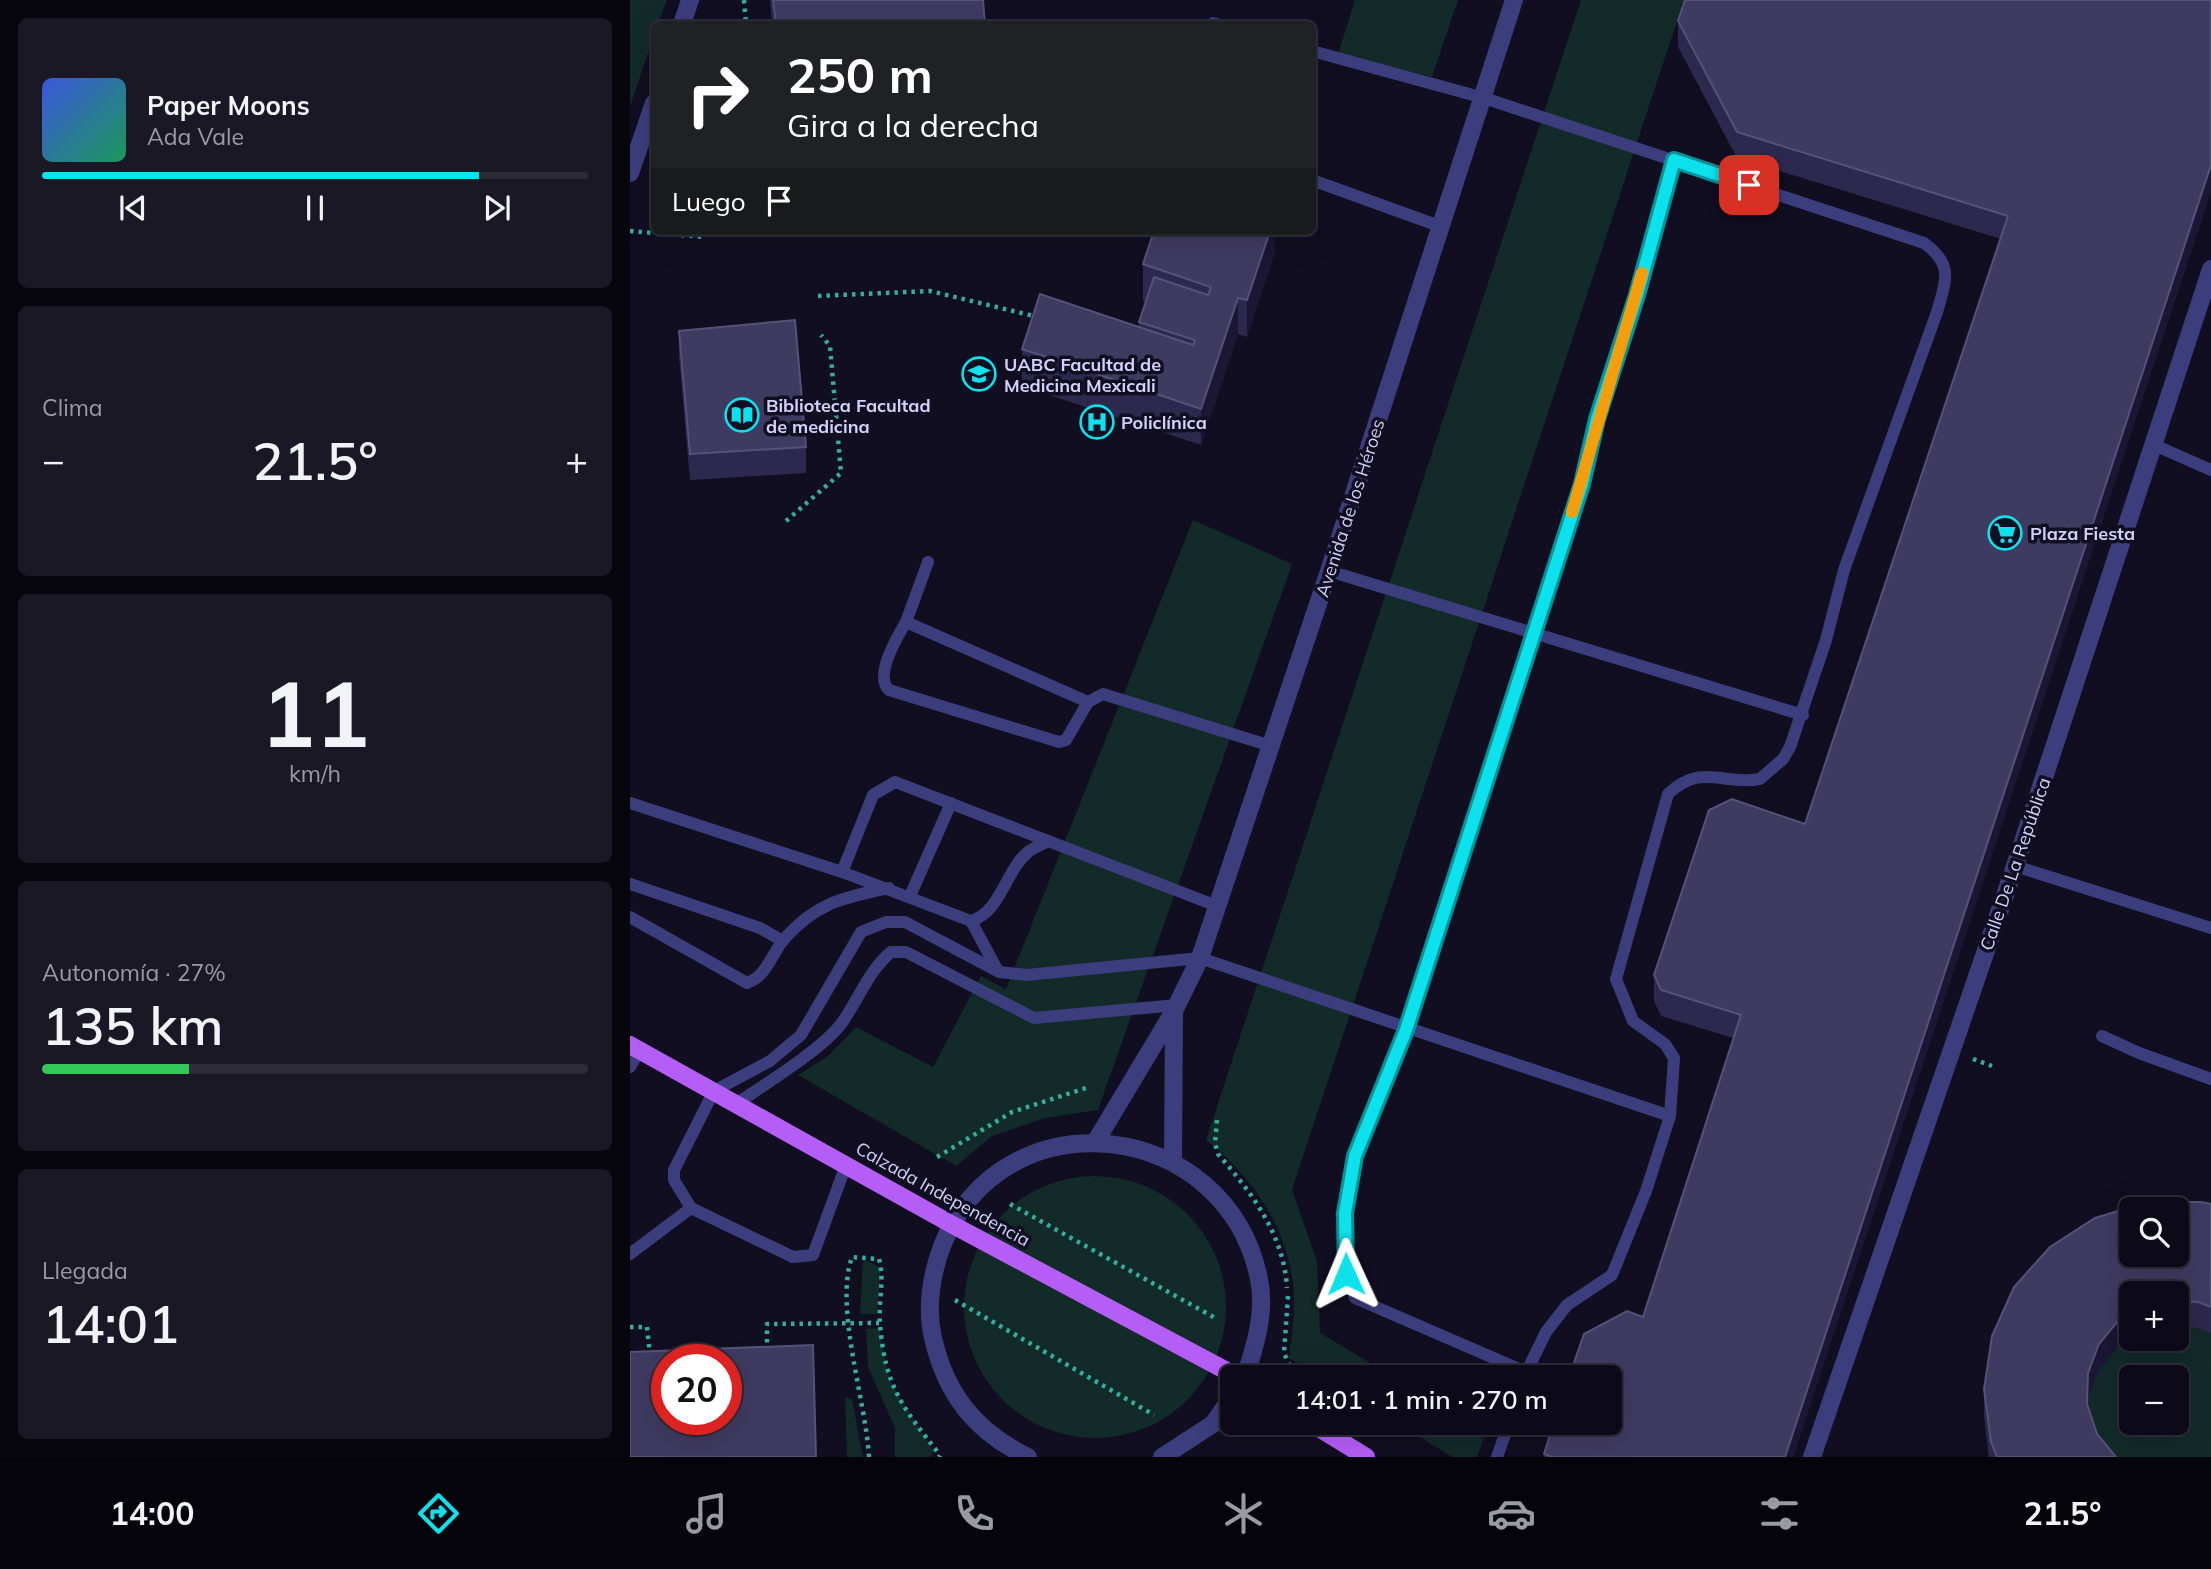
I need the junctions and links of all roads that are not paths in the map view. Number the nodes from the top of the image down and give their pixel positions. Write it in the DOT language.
graph roads {
  1 [pos="690,0"];
  2 [pos="1514,0"];
  3 [pos="683,21"];
  4 [pos="1316,52"];
  5 [pos="1484,98"];
  6 [pos="651,112"];
  7 [pos="1674,160"];
  8 [pos="630,173"];
  9 [pos="1316,181"];
  10 [pos="1442,227"];
  11 [pos="2211,269"];
  12 [pos="2152,444"];
  13 [pos="2211,470"];
  14 [pos="928,562"];
  15 [pos="1329,571"];
  16 [pos="906,622"];
  17 [pos="1532,632"];
  18 [pos="1088,702"];
  19 [pos="1802,715"];
  20 [pos="1271,746"];
  21 [pos="630,803"];
  22 [pos="951,803"];
  23 [pos="1048,841"];
  24 [pos="2015,866"];
  25 [pos="842,872"];
  26 [pos="631,887"];
  27 [pos="889,888"];
  28 [pos="910,896"];
  29 [pos="1217,905"];
  30 [pos="630,917"];
  31 [pos="971,921"];
  32 [pos="2211,928"];
  33 [pos="783,941"];
  34 [pos="1200,958"];
  35 [pos="999,972"];
  36 [pos="1175,1008"];
  37 [pos="1406,1030"];
  38 [pos="2102,1036"];
  39 [pos="635,1047"];
  40 [pos="630,1067"];
  41 [pos="2211,1079"];
  42 [pos="714,1091"];
  43 [pos="736,1104"];
  44 [pos="1670,1116"];
  45 [pos="1097,1141"];
  46 [pos="1173,1160"];
  47 [pos="846,1166"];
  48 [pos="691,1208"];
  49 [pos="951,1224"];
  50 [pos="630,1254"];
  51 [pos="1249,1365"];
  52 [pos="1503,1365"];
  53 [pos="1530,1365"];
  54 [pos="1220,1367"];
  55 [pos="1220,1414"];
  56 [pos="1330,1435"];
  57 [pos="1505,1435"];
  58 [pos="1028,1457"];
  59 [pos="1162,1457"];
  60 [pos="1366,1457"];
  61 [pos="1497,1457"];
  62 [pos="1812,1457"];
  1 -- 3 [label="street"];
  2 -- 5 [label="street, Avenida de los Héroes"];
  4 -- 5 [label="lane"];
  5 -- 7 [label="lane"];
  5 -- 10 [label="street, Avenida de los Héroes"];
  6 -- 8 [label="street"];
  7 -- 17 [label="lane"];
  7 -- 19 [label="lane"];
  9 -- 10 [label="lane"];
  10 -- 15 [label="street, Avenida de los Héroes"];
  11 -- 12 [label="street, Calle De La República"];
  12 -- 13 [label="lane"];
  12 -- 24 [label="street, Calle De La República"];
  14 -- 16 [label="lane"];
  15 -- 17 [label="lane"];
  15 -- 20 [label="street, Avenida de los Héroes"];
  16 -- 18 [label="lane"];
  16 -- 18 [label="lane"];
  17 -- 19 [label="lane"];
  17 -- 37 [label="lane"];
  18 -- 20 [label="lane"];
  19 -- 44 [label="lane"];
  20 -- 29 [label="street, Avenida de los Héroes"];
  21 -- 25 [label="lane"];
  22 -- 23 [label="lane"];
  22 -- 25 [label="lane"];
  22 -- 28 [label="lane"];
  23 -- 29 [label="lane"];
  23 -- 31 [label="lane"];
  24 -- 32 [label="lane"];
  24 -- 62 [label="street, Calle De La República"];
  25 -- 27 [label="lane"];
  26 -- 33 [label="lane"];
  27 -- 28 [label="lane"];
  27 -- 33 [label="lane"];
  28 -- 31 [label="lane"];
  29 -- 34 [label="street, Avenida de los Héroes"];
  30 -- 33 [label="lane"];
  31 -- 35 [label="lane"];
  34 -- 35 [label="lane"];
  34 -- 36 [label="street, Avenida de los Héroes"];
  34 -- 37 [label="lane"];
  35 -- 42 [label="lane"];
  36 -- 43 [label="lane"];
  36 -- 45 [label="street, Avenida de los Héroes"];
  36 -- 46 [label="street, Avenida de los Héroes"];
  37 -- 44 [label="lane"];
  37 -- 52 [label="lane"];
  38 -- 41 [label="lane"];
  39 -- 40 [label="lane"];
  39 -- 42 [label="main road, Calzada Independencia"];
  42 -- 43 [label="main road, Calzada Independencia"];
  42 -- 48 [label="lane"];
  43 -- 47 [label="main road, Calzada Independencia"];
  44 -- 53 [label="lane"];
  45 -- 46 [label="street"];
  45 -- 49 [label="street"];
  46 -- 51 [label="street"];
  47 -- 48 [label="lane"];
  47 -- 49 [label="main road, Calzada Independencia"];
  48 -- 50 [label="lane"];
  49 -- 54 [label="main road, Calzada Independencia"];
  49 -- 58 [label="street"];
  55 -- 59 [label="street"];
  56 -- 60 [label="main road"];
  57 -- 61 [label="lane"];
}
